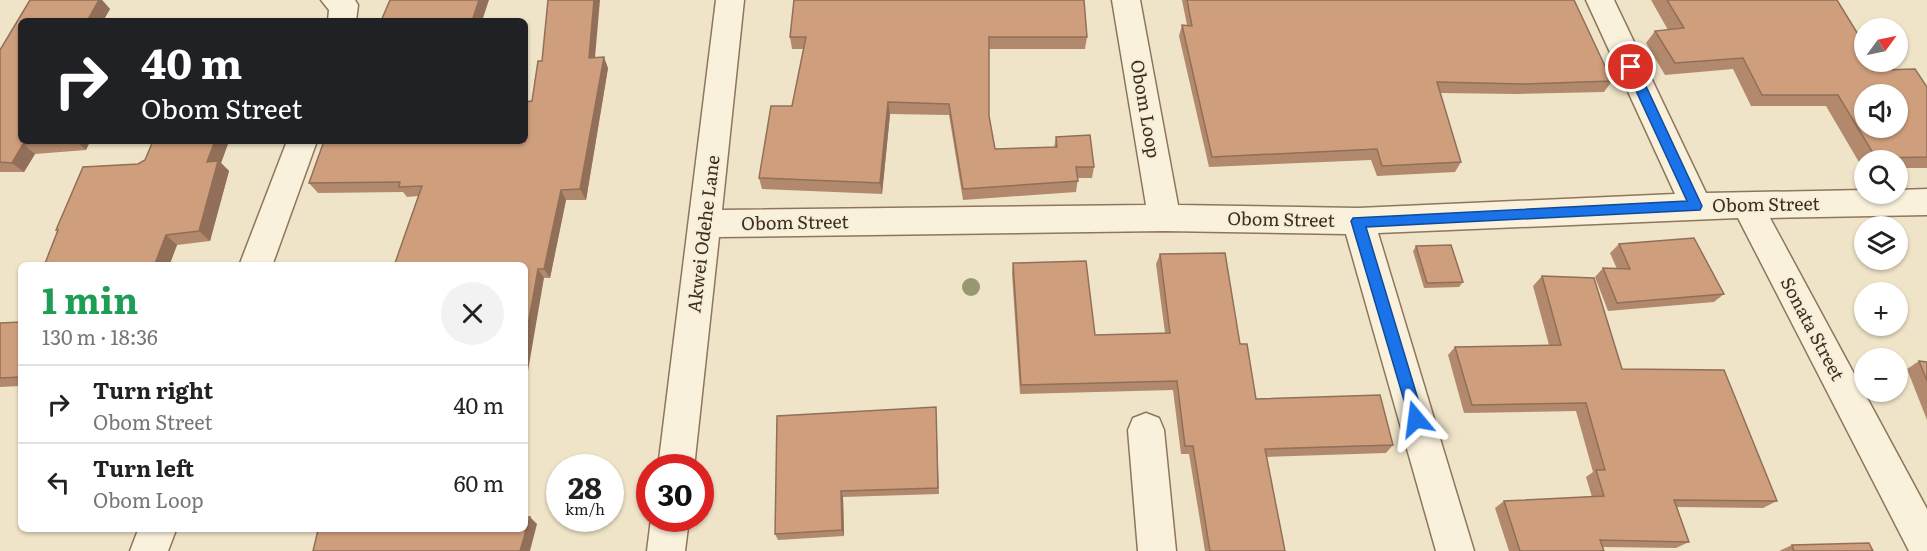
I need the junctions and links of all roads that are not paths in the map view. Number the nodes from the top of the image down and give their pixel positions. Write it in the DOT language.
graph roads {
  1 [pos="335,0"];
  2 [pos="730,0"];
  3 [pos="1126,0"];
  4 [pos="1600,0"];
  5 [pos="342,18"];
  6 [pos="301,144"];
  7 [pos="1927,202"];
  8 [pos="1696,206"];
  9 [pos="1748,206"];
  10 [pos="1164,218"];
  11 [pos="1358,221"];
  12 [pos="706,224"];
  13 [pos="257,262"];
  14 [pos="1146,430"];
  15 [pos="678,454"];
  16 [pos="156,532"];
  17 [pos="668,532"];
  18 [pos="1927,547"];
  19 [pos="149,551"];
  20 [pos="666,551"];
  21 [pos="1157,551"];
  22 [pos="1455,551"];
  1 -- 5 [label="street"];
  2 -- 12 [label="street, Akwei Odehe Lane"];
  3 -- 10 [label="street, Obom Loop"];
  4 -- 8 [label="street"];
  6 -- 13 [label="street"];
  7 -- 9 [label="street, Obom Street"];
  8 -- 9 [label="street, Obom Street"];
  8 -- 11 [label="street, Obom Street"];
  9 -- 18 [label="street, Sonata Street"];
  10 -- 11 [label="street, Obom Street"];
  10 -- 12 [label="street, Obom Street"];
  11 -- 22 [label="street"];
  12 -- 15 [label="street, Akwei Odehe Lane"];
  14 -- 21 [label="street"];
  16 -- 19 [label="street"];
  17 -- 20 [label="street"];
}
